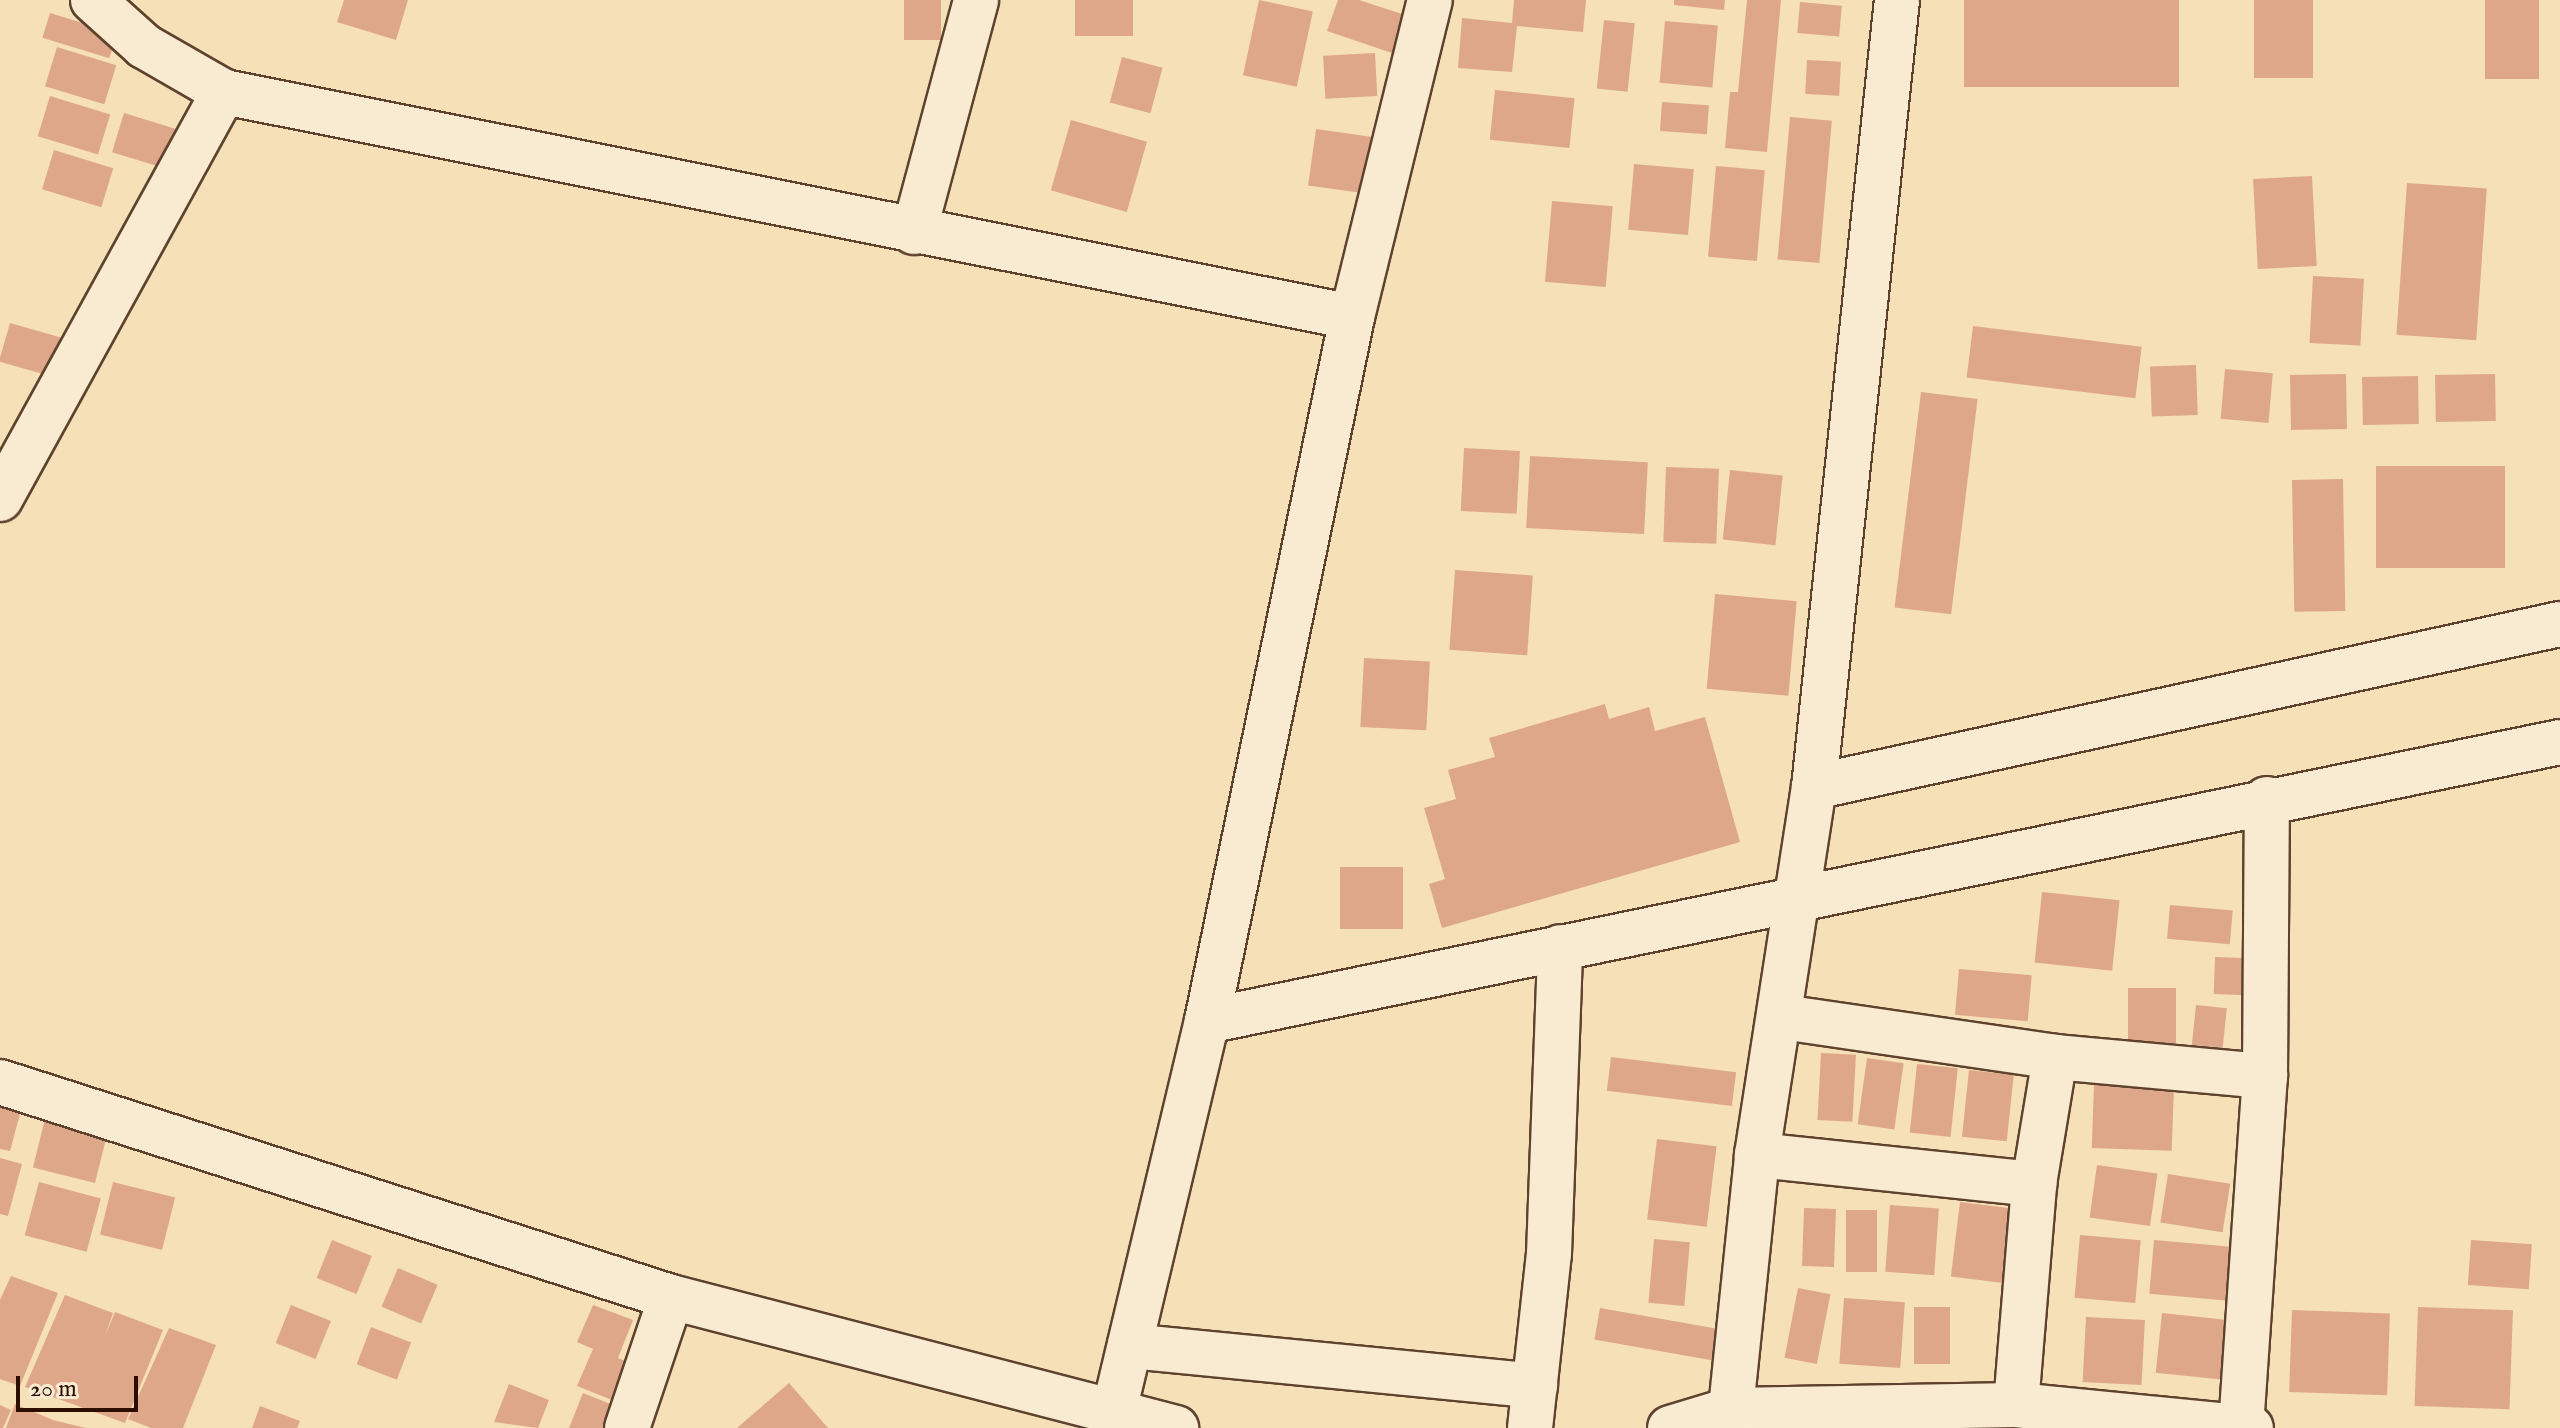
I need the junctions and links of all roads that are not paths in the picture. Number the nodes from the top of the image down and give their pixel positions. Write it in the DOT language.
graph roads {
  1 [pos="93,0"];
  2 [pos="976,0"];
  3 [pos="1430,0"];
  4 [pos="1897,0"];
  5 [pos="224,92"];
  6 [pos="914,232"];
  7 [pos="1352,317"];
  8 [pos="0,499"];
  9 [pos="2560,624"];
  10 [pos="2560,742"];
  11 [pos="1814,787"];
  12 [pos="2267,799"];
  13 [pos="1801,896"];
  14 [pos="1560,947"];
  15 [pos="1782,1017"];
  16 [pos="1207,1021"];
  17 [pos="2055,1057"];
  18 [pos="2265,1076"];
  19 [pos="0,1082"];
  20 [pos="1757,1155"];
  21 [pos="2034,1184"];
  22 [pos="671,1297"];
  23 [pos="1130,1346"];
  24 [pos="1535,1386"];
  25 [pos="2016,1405"];
  26 [pos="1730,1419"];
  27 [pos="1111,1421"];
  28 [pos="2187,1426"];
  29 [pos="2241,1427"];
  30 [pos="627,1428"];
  31 [pos="1176,1428"];
  32 [pos="1530,1428"];
  33 [pos="1670,1428"];
  34 [pos="2251,1428"];
  1 -- 5 [label="street"];
  2 -- 6 [label="street"];
  3 -- 7 [label="street"];
  4 -- 11 [label="street"];
  5 -- 6 [label="street"];
  5 -- 8 [label="street"];
  6 -- 7 [label="street"];
  7 -- 16 [label="street"];
  9 -- 11 [label="street"];
  10 -- 12 [label="street"];
  11 -- 13 [label="street"];
  12 -- 13 [label="street"];
  12 -- 18 [label="street"];
  13 -- 14 [label="street"];
  13 -- 15 [label="street"];
  14 -- 16 [label="street"];
  14 -- 24 [label="street"];
  15 -- 17 [label="street"];
  15 -- 20 [label="street"];
  16 -- 23 [label="street"];
  17 -- 18 [label="street"];
  17 -- 21 [label="street"];
  18 -- 29 [label="street"];
  19 -- 22 [label="street"];
  20 -- 21 [label="street"];
  20 -- 26 [label="street"];
  21 -- 25 [label="street"];
  22 -- 27 [label="street"];
  22 -- 30 [label="street"];
  23 -- 24 [label="street"];
  23 -- 27 [label="street"];
  24 -- 32 [label="street"];
  25 -- 26 [label="street"];
  25 -- 28 [label="street"];
  26 -- 33 [label="street"];
  27 -- 31 [label="street"];
  28 -- 29 [label="street"];
  29 -- 34 [label="street"];
}
